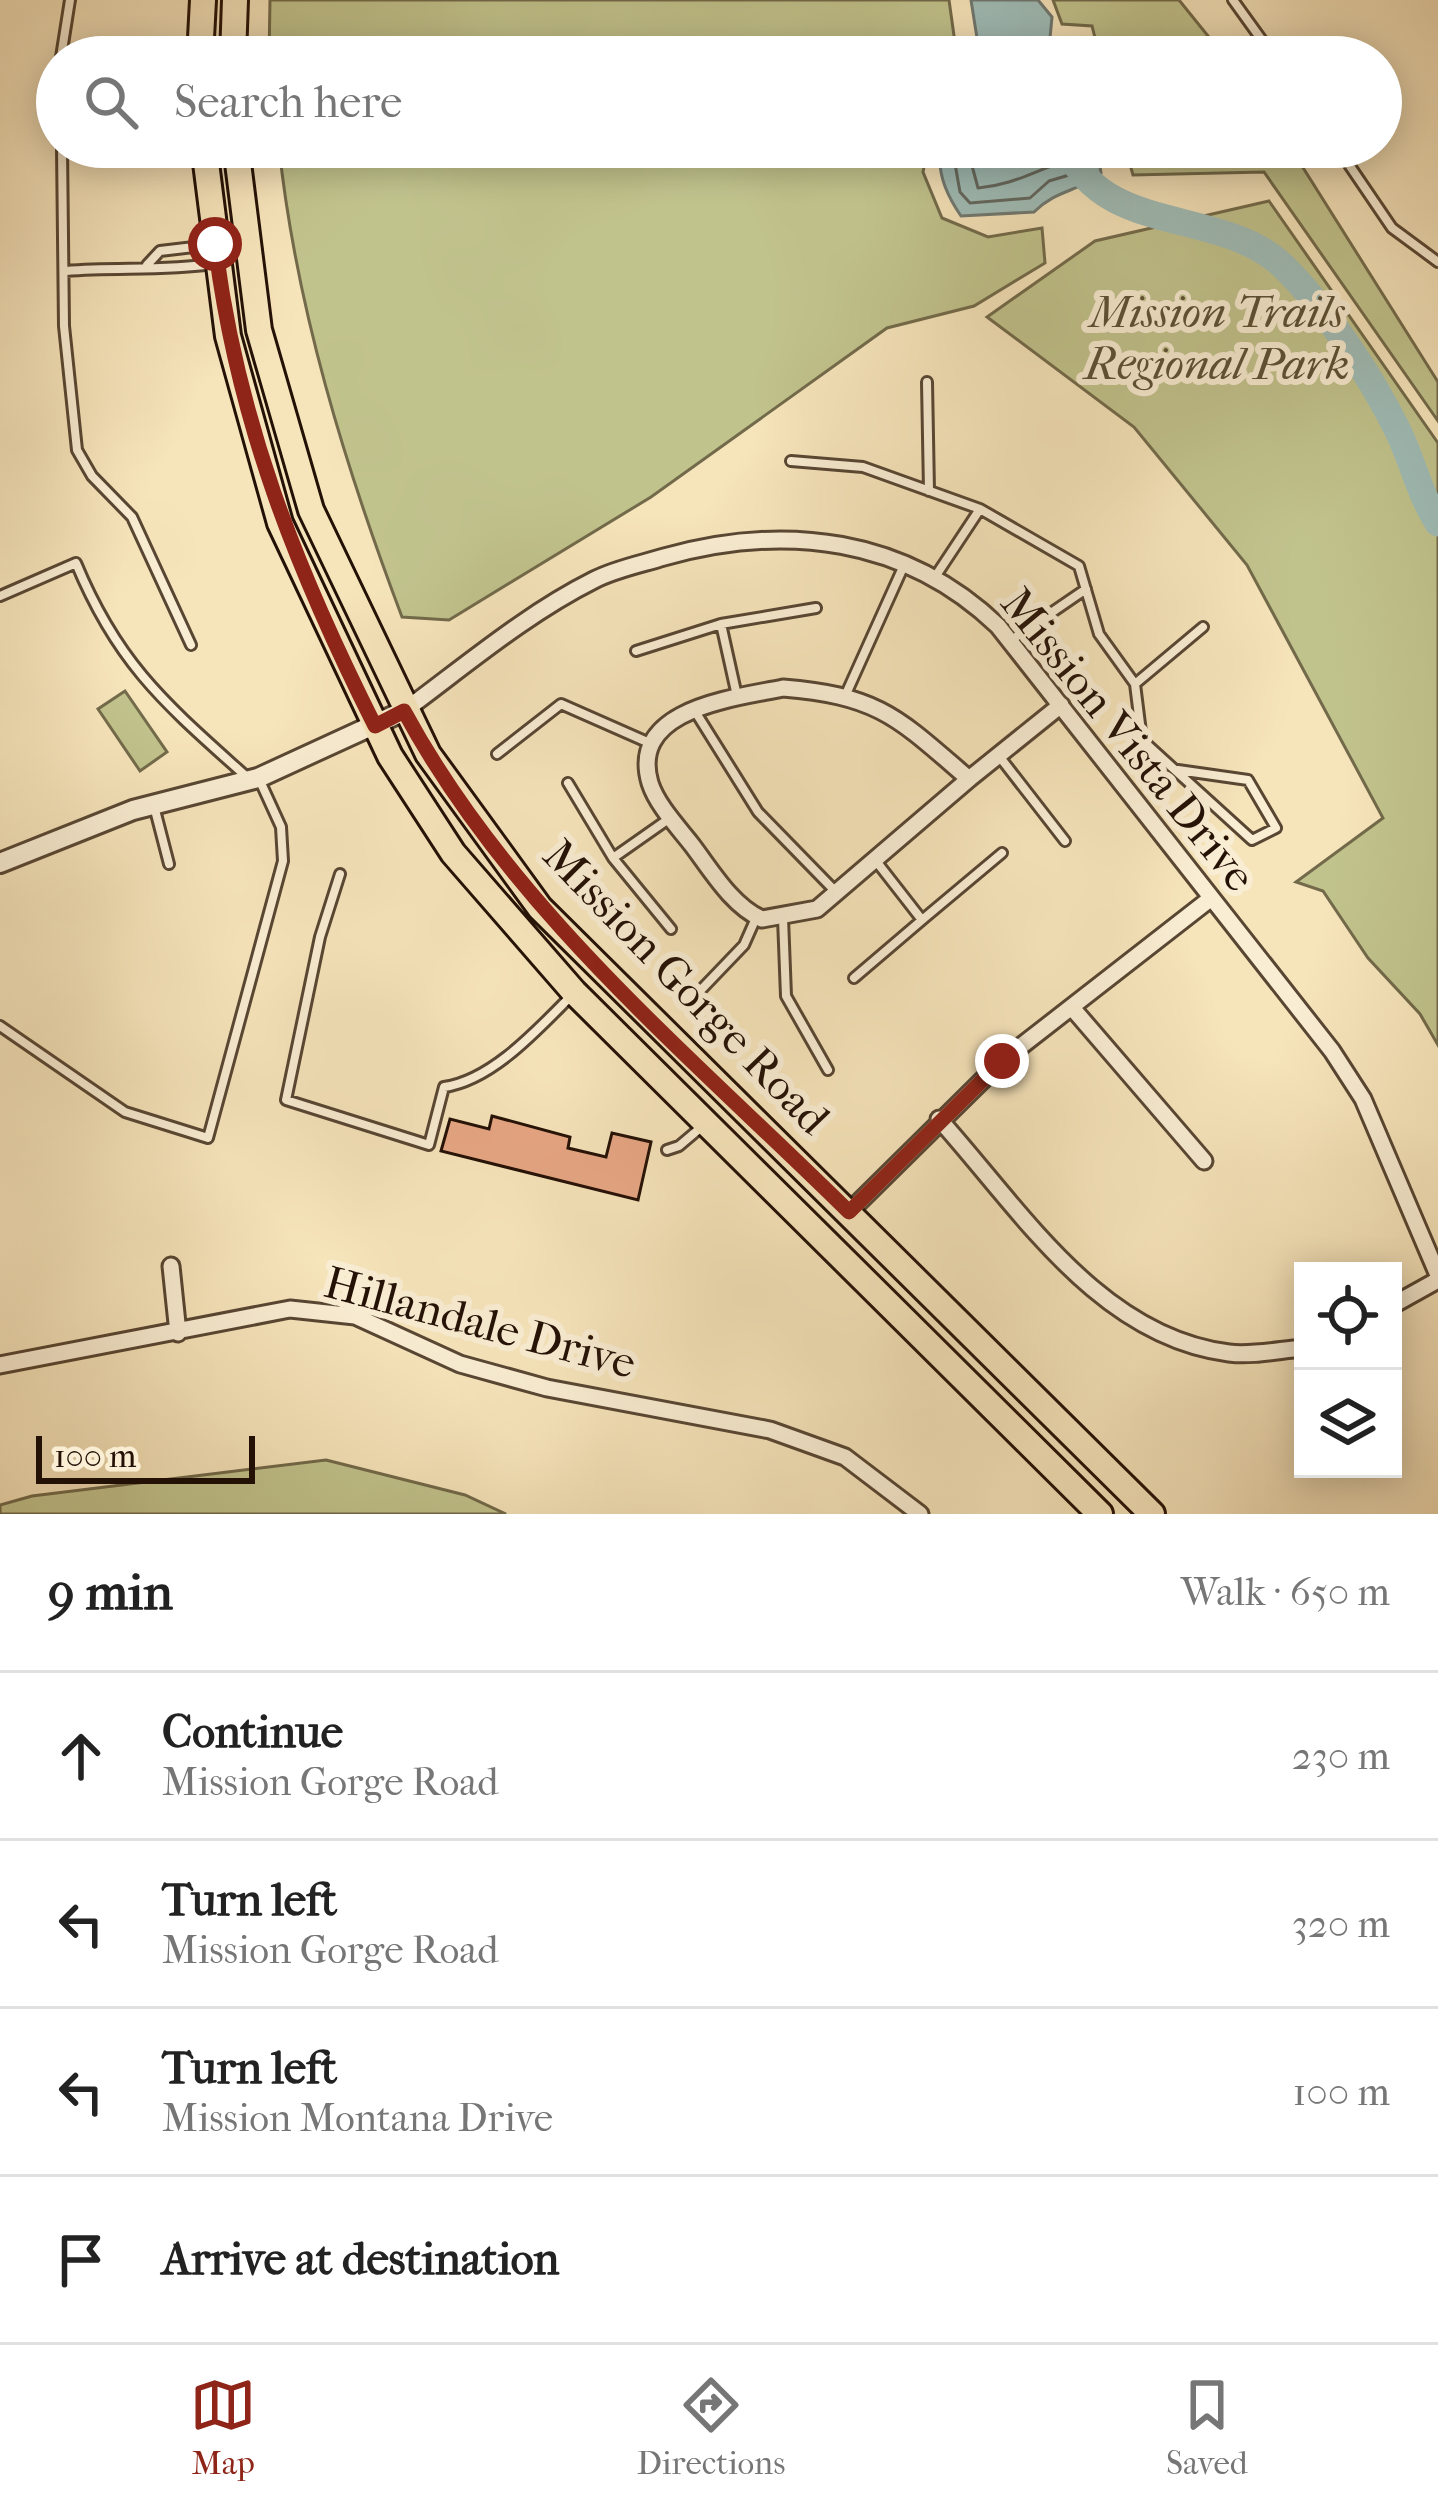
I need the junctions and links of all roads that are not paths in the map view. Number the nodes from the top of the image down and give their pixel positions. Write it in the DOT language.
graph roads {
  1 [pos="70,0"];
  2 [pos="202,0"];
  3 [pos="235,0"];
  4 [pos="1232,0"];
  5 [pos="64,36"];
  6 [pos="201,36"];
  7 [pos="234,36"];
  8 [pos="1259,36"];
  9 [pos="63,168"];
  10 [pos="206,168"];
  11 [pos="239,168"];
  12 [pos="1351,168"];
  13 [pos="216,254"];
  14 [pos="1438,262"];
  15 [pos="147,265"];
  16 [pos="67,271"];
  17 [pos="928,382"];
  18 [pos="791,461"];
  19 [pos="929,491"];
  20 [pos="980,509"];
  21 [pos="906,561"];
  22 [pos="935,577"];
  23 [pos="1086,589"];
  24 [pos="0,596"];
  25 [pos="815,608"];
  26 [pos="721,624"];
  27 [pos="1203,627"];
  28 [pos="1010,641"];
  29 [pos="191,645"];
  30 [pos="637,651"];
  31 [pos="1136,684"];
  32 [pos="846,694"];
  33 [pos="737,698"];
  34 [pos="1061,705"];
  35 [pos="692,707"];
  36 [pos="404,711"];
  37 [pos="375,726"];
  38 [pos="655,745"];
  39 [pos="497,754"];
  40 [pos="998,755"];
  41 [pos="1178,770"];
  42 [pos="254,779"];
  43 [pos="969,779"];
  44 [pos="568,784"];
  45 [pos="154,805"];
  46 [pos="671,817"];
  47 [pos="1065,841"];
  48 [pos="1002,853"];
  49 [pos="613,858"];
  50 [pos="875,860"];
  51 [pos="0,863"];
  52 [pos="169,864"];
  53 [pos="340,874"];
  54 [pos="836,892"];
  55 [pos="1210,899"];
  56 [pos="757,917"];
  57 [pos="783,918"];
  58 [pos="922,920"];
  59 [pos="671,929"];
  60 [pos="854,979"];
  61 [pos="574,992"];
  62 [pos="698,993"];
  63 [pos="1074,1010"];
  64 [pos="0,1026"];
  65 [pos="827,1070"];
  66 [pos="939,1119"];
  67 [pos="706,1123"];
  68 [pos="667,1150"];
  69 [pos="1204,1161"];
  70 [pos="849,1212"];
  71 [pos="171,1266"];
  72 [pos="1438,1278"];
  73 [pos="1402,1300"];
  74 [pos="178,1333"];
  75 [pos="1294,1349"];
  76 [pos="0,1366"];
  77 [pos="920,1514"];
  78 [pos="1100,1514"];
  79 [pos="1152,1514"];
  1 -- 5 [label="lane"];
  2 -- 6 [label="main road"];
  3 -- 7 [label="main road"];
  4 -- 8 [label="lane"];
  9 -- 16 [label="lane"];
  10 -- 13 [label="main road, Mission Gorge Road"];
  11 -- 36 [label="main road, Mission Gorge Road"];
  12 -- 14 [label="lane"];
  13 -- 15 [label="lane"];
  13 -- 15 [label="lane"];
  13 -- 37 [label="main road, Mission Gorge Road"];
  15 -- 16 [label="lane"];
  16 -- 29 [label="lane"];
  17 -- 19 [label="lane"];
  18 -- 19 [label="lane"];
  19 -- 20 [label="lane"];
  20 -- 22 [label="lane"];
  20 -- 23 [label="lane"];
  21 -- 22 [label="street, Mission Vista Drive"];
  21 -- 32 [label="lane"];
  21 -- 36 [label="street, Mission Vista Drive"];
  22 -- 28 [label="street, Mission Vista Drive"];
  23 -- 28 [label="lane"];
  23 -- 31 [label="lane"];
  24 -- 42 [label="lane"];
  25 -- 26 [label="lane"];
  26 -- 30 [label="lane"];
  26 -- 33 [label="lane"];
  27 -- 31 [label="lane"];
  28 -- 34 [label="street, Mission Vista Drive"];
  31 -- 41 [label="lane"];
  32 -- 33 [label="street"];
  32 -- 43 [label="street"];
  33 -- 35 [label="street"];
  34 -- 40 [label="street"];
  34 -- 55 [label="street, Mission Vista Drive"];
  35 -- 38 [label="street"];
  35 -- 54 [label="lane"];
  36 -- 37 [label="street"];
  36 -- 70 [label="main road, Mission Gorge Road"];
  37 -- 42 [label="street"];
  37 -- 61 [label="main road, Mission Gorge Road"];
  38 -- 39 [label="lane"];
  38 -- 46 [label="street"];
  40 -- 43 [label="street"];
  40 -- 47 [label="lane"];
  41 -- 41 [label="lane"];
  42 -- 45 [label="street"];
  42 -- 64 [label="lane"];
  43 -- 50 [label="street"];
  44 -- 49 [label="lane"];
  45 -- 51 [label="street"];
  45 -- 52 [label="lane"];
  46 -- 49 [label="lane"];
  46 -- 56 [label="street"];
  48 -- 58 [label="lane"];
  49 -- 59 [label="lane"];
  50 -- 54 [label="street"];
  50 -- 58 [label="lane"];
  53 -- 61 [label="lane"];
  54 -- 57 [label="street"];
  55 -- 63 [label="street"];
  55 -- 72 [label="street, Mission Vista Drive"];
  56 -- 57 [label="street"];
  56 -- 62 [label="lane"];
  57 -- 65 [label="lane"];
  58 -- 60 [label="lane"];
  61 -- 67 [label="main road, Mission Gorge Road"];
  63 -- 66 [label="street"];
  63 -- 69 [label="street"];
  66 -- 70 [label="street"];
  66 -- 75 [label="street"];
  67 -- 68 [label="lane"];
  67 -- 78 [label="main road, Mission Gorge Road"];
  70 -- 79 [label="main road, Mission Gorge Road"];
  71 -- 74 [label="street"];
  72 -- 73 [label="street"];
  74 -- 76 [label="street, Hillandale Drive"];
  74 -- 77 [label="street, Hillandale Drive"];
}
